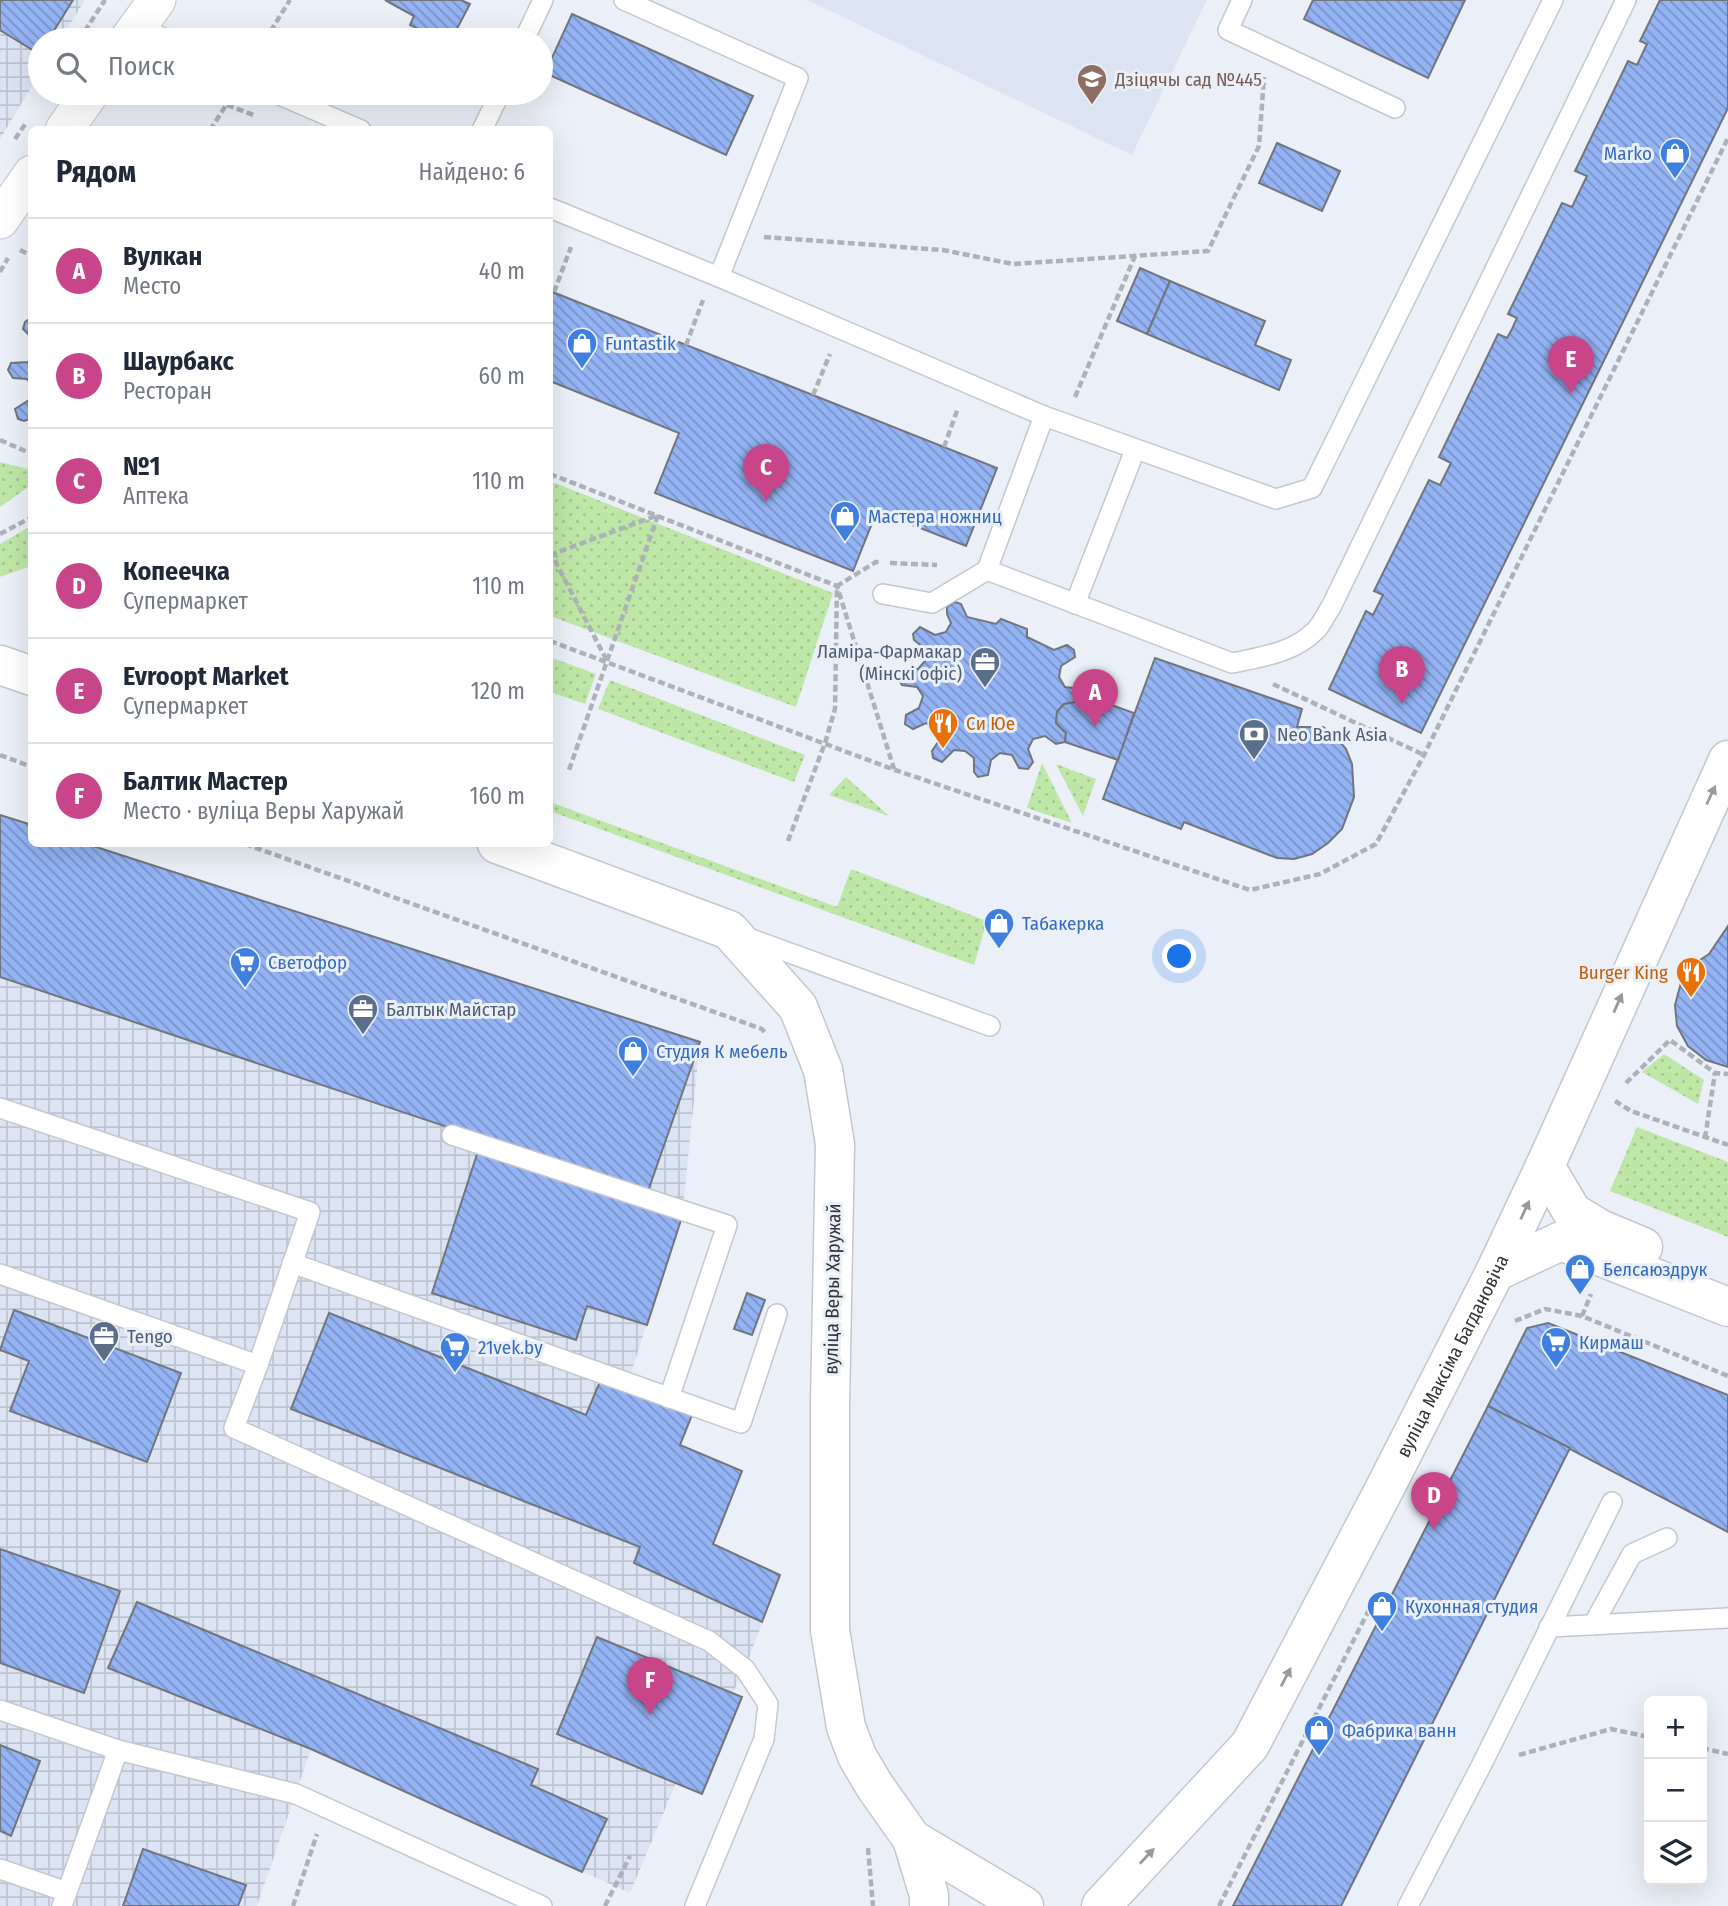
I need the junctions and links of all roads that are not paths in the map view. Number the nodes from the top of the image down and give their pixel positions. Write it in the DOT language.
graph roads {
  1 [pos="543,0"];
  2 [pos="624,0"];
  3 [pos="1242,0"];
  4 [pos="1553,0"];
  5 [pos="1626,0"];
  6 [pos="530,28"];
  7 [pos="82,105"];
  8 [pos="303,105"];
  9 [pos="493,105"];
  10 [pos="1395,108"];
  11 [pos="67,126"];
  12 [pos="352,126"];
  13 [pos="484,126"];
  14 [pos="28,183"];
  15 [pos="553,209"];
  16 [pos="13,215"];
  17 [pos="719,277"];
  18 [pos="1044,416"];
  19 [pos="1135,450"];
  20 [pos="987,570"];
  21 [pos="883,594"];
  22 [pos="1075,604"];
  23 [pos="0,665"];
  24 [pos="28,675"];
  25 [pos="1728,760"];
  26 [pos="505,847"];
  27 [pos="729,930"];
  28 [pos="990,1026"];
  29 [pos="0,1108"];
  30 [pos="452,1135"];
  31 [pos="1545,1167"];
  32 [pos="292,1263"];
  33 [pos="1496,1272"];
  34 [pos="0,1274"];
  35 [pos="1728,1284"];
  36 [pos="1728,1307"];
  37 [pos="777,1314"];
  38 [pos="258,1364"];
  39 [pos="669,1398"];
  40 [pos="1612,1502"];
  41 [pos="1667,1538"];
  42 [pos="1728,1618"];
  43 [pos="1592,1625"];
  44 [pos="1549,1627"];
  45 [pos="0,1710"];
  46 [pos="118,1751"];
  47 [pos="912,1839"];
  48 [pos="0,1869"];
  49 [pos="64,1899"];
  50 [pos="542,1906"];
  51 [pos="695,1906"];
  52 [pos="929,1906"];
  53 [pos="1024,1906"];
  54 [pos="1101,1906"];
  55 [pos="1408,1906"];
  1 -- 6 [label="lane"];
  2 -- 17 [label="lane"];
  3 -- 10 [label="lane"];
  4 -- 19 [label="lane"];
  5 -- 22 [label="lane"];
  7 -- 11 [label="street"];
  8 -- 12 [label="lane"];
  9 -- 13 [label="lane"];
  14 -- 16 [label="street"];
  15 -- 17 [label="lane"];
  17 -- 18 [label="lane"];
  18 -- 19 [label="lane"];
  18 -- 20 [label="lane"];
  19 -- 22 [label="lane"];
  20 -- 21 [label="lane"];
  20 -- 22 [label="lane"];
  23 -- 24 [label="main road"];
  31 -- 25 [label="main road, вуліца Максіма Багдановіча, one-way"];
  26 -- 27 [label="main road, вуліца Веры Харужай"];
  27 -- 28 [label="lane"];
  27 -- 47 [label="main road, вуліца Веры Харужай"];
  29 -- 32 [label="lane"];
  30 -- 39 [label="lane"];
  33 -- 31 [label="main road, вуліца Максіма Багдановіча, one-way"];
  31 -- 35 [label="main road"];
  32 -- 38 [label="lane"];
  32 -- 39 [label="lane"];
  33 -- 36 [label="main road"];
  54 -- 33 [label="main road, вуліца Максіма Багдановіча, one-way"];
  34 -- 38 [label="lane"];
  37 -- 39 [label="lane"];
  38 -- 51 [label="lane"];
  40 -- 44 [label="lane"];
  41 -- 43 [label="lane"];
  42 -- 43 [label="lane"];
  43 -- 44 [label="lane"];
  44 -- 55 [label="lane"];
  45 -- 46 [label="lane"];
  46 -- 49 [label="lane"];
  46 -- 50 [label="lane"];
  47 -- 52 [label="main road, вуліца Веры Харужай"];
  47 -- 53 [label="main road"];
  48 -- 49 [label="lane"];
}
